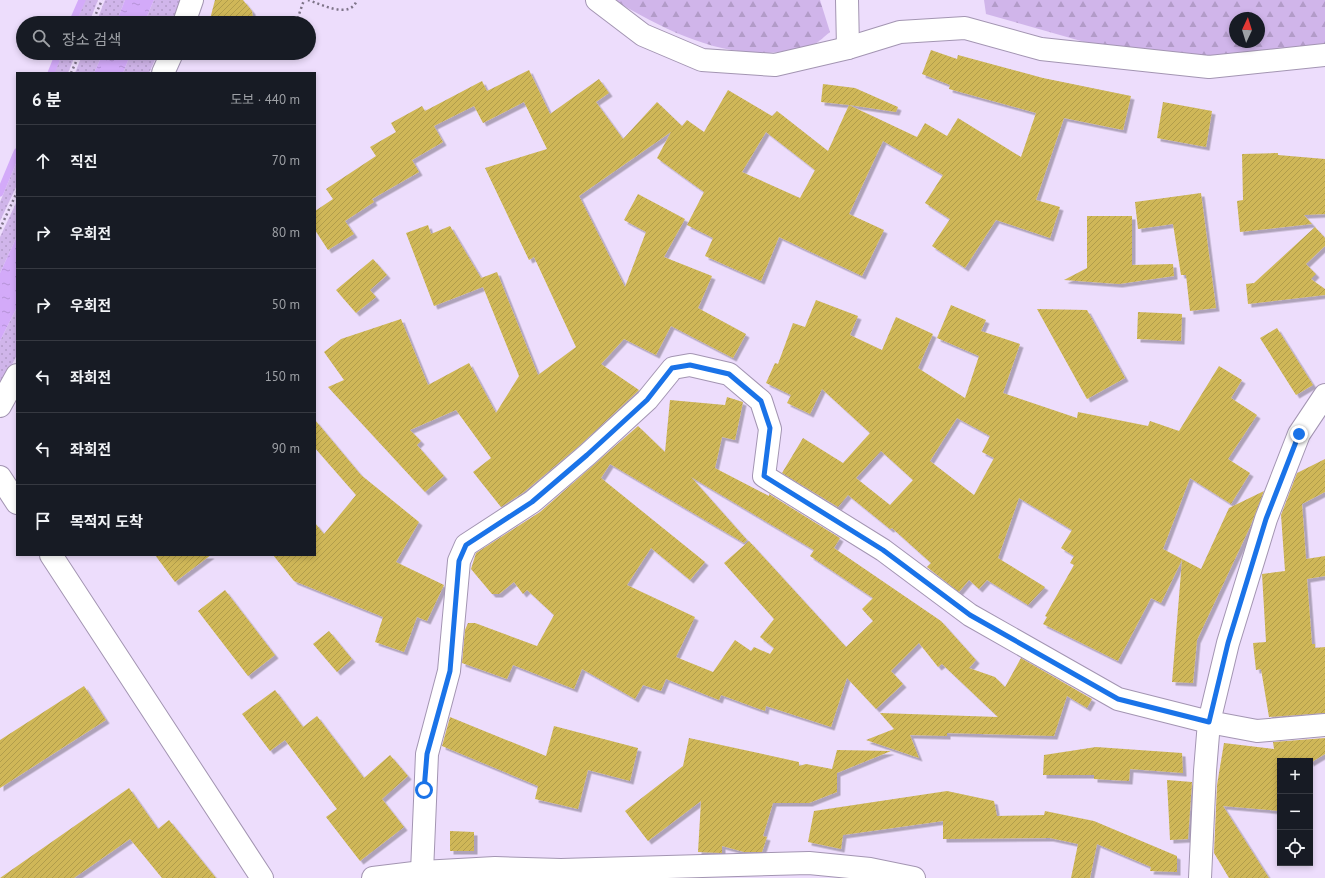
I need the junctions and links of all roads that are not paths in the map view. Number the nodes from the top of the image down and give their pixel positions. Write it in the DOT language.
graph roads {
  1 [pos="192,0"];
  2 [pos="596,0"];
  3 [pos="847,0"];
  4 [pos="186,16"];
  5 [pos="848,48"];
  6 [pos="1325,56"];
  7 [pos="169,60"];
  8 [pos="163,72"];
  9 [pos="16,377"];
  10 [pos="1325,395"];
  11 [pos="0,406"];
  12 [pos="0,477"];
  13 [pos="16,501"];
  14 [pos="52,556"];
  15 [pos="1209,722"];
  16 [pos="1325,725"];
  17 [pos="422,872"];
  18 [pos="562,874"];
  19 [pos="262,878"];
  20 [pos="373,878"];
  21 [pos="914,878"];
  22 [pos="1200,878"];
  1 -- 4 [label="street"];
  2 -- 5 [label="street"];
  3 -- 5 [label="street"];
  5 -- 6 [label="street"];
  7 -- 8 [label="street"];
  9 -- 11 [label="street"];
  10 -- 15 [label="street"];
  12 -- 13 [label="street"];
  14 -- 19 [label="street"];
  15 -- 16 [label="street"];
  15 -- 17 [label="street"];
  15 -- 22 [label="street"];
  17 -- 18 [label="street"];
  17 -- 20 [label="street"];
  18 -- 21 [label="street"];
}
